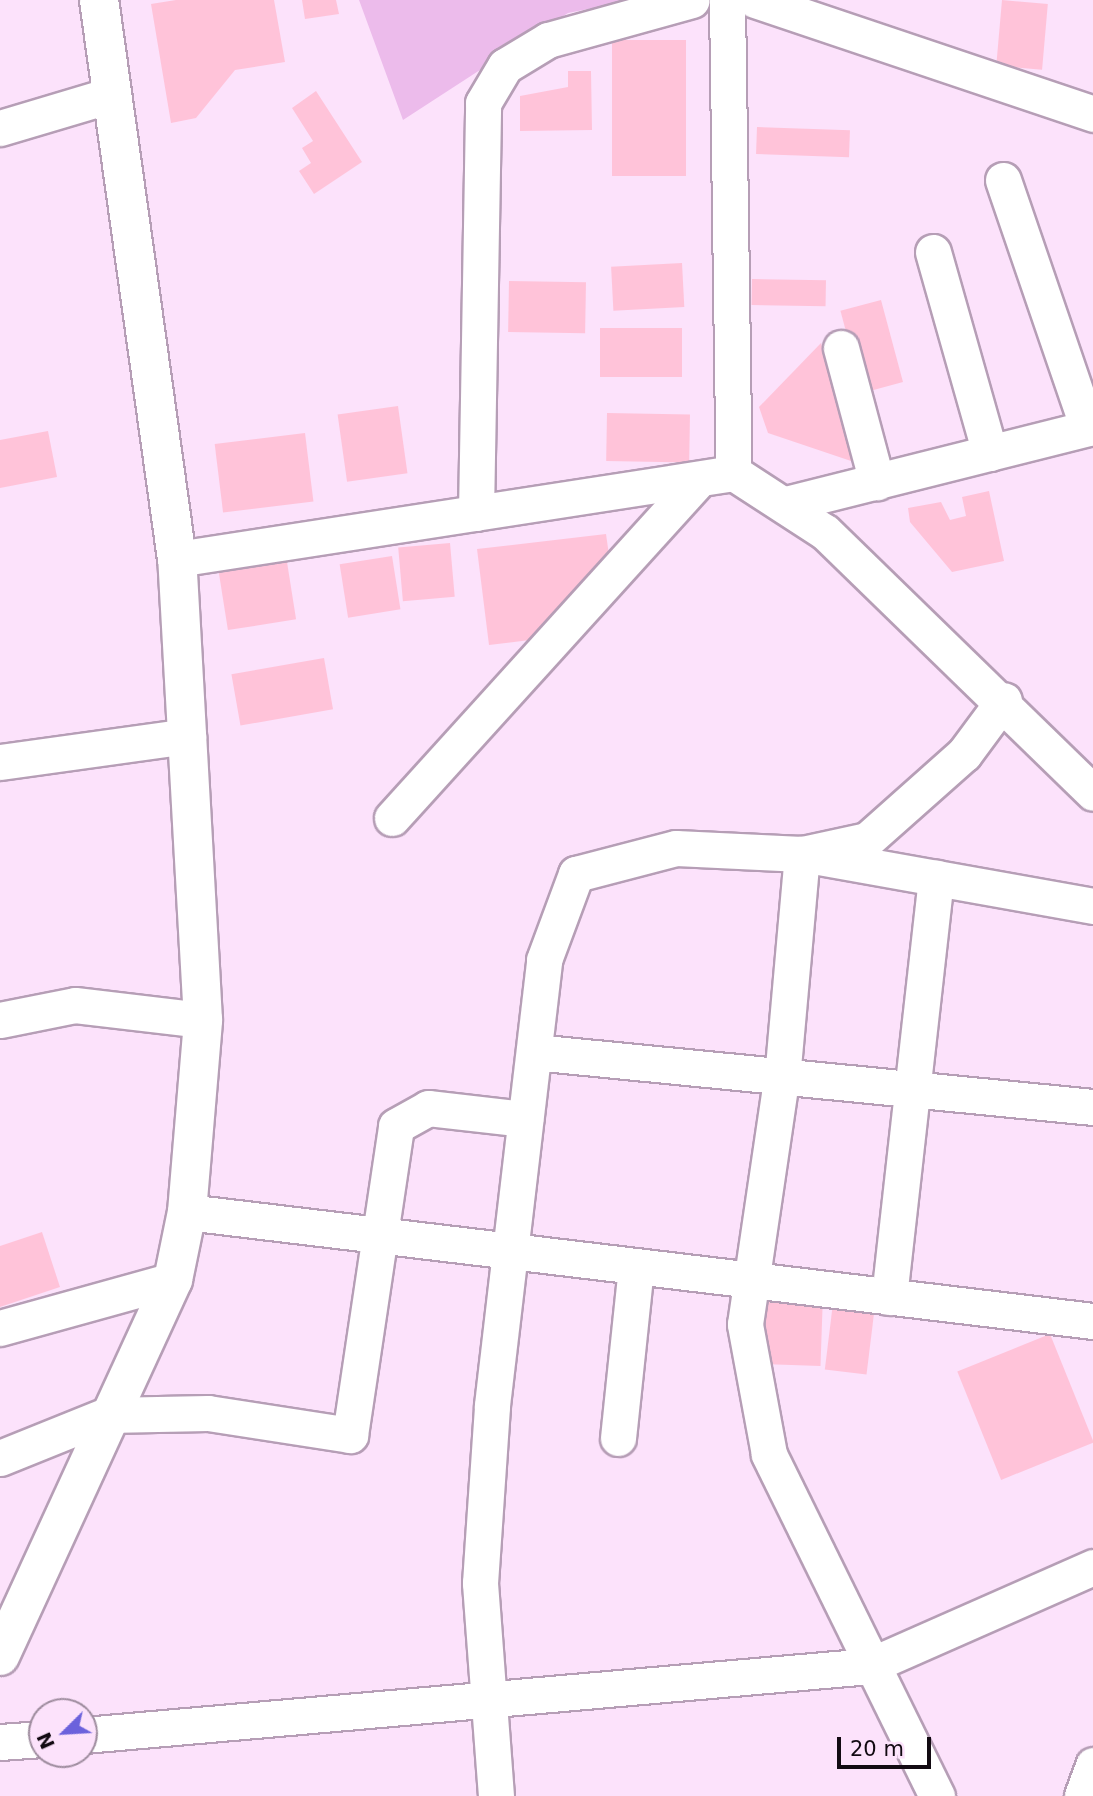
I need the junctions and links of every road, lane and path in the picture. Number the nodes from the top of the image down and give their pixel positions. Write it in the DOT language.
graph roads {
  1 [pos="99,0"];
  2 [pos="692,0"];
  3 [pos="727,0"];
  4 [pos="755,0"];
  5 [pos="111,95"];
  6 [pos="1093,114"];
  7 [pos="0,128"];
  8 [pos="1003,180"];
  9 [pos="933,252"];
  10 [pos="841,348"];
  11 [pos="1090,428"];
  12 [pos="990,453"];
  13 [pos="733,473"];
  14 [pos="699,479"];
  15 [pos="877,482"];
  16 [pos="786,504"];
  17 [pos="475,513"];
  18 [pos="177,559"];
  19 [pos="1004,701"];
  20 [pos="188,736"];
  21 [pos="0,762"];
  22 [pos="1093,793"];
  23 [pos="392,818"];
  24 [pos="802,854"];
  25 [pos="936,878"];
  26 [pos="1093,906"];
  27 [pos="0,1020"];
  28 [pos="203,1020"];
  29 [pos="534,1052"];
  30 [pos="781,1076"];
  31 [pos="912,1089"];
  32 [pos="1093,1107"];
  33 [pos="526,1119"];
  34 [pos="187,1212"];
  35 [pos="381,1238"];
  36 [pos="510,1253"];
  37 [pos="636,1268"];
  38 [pos="173,1280"];
  39 [pos="752,1281"];
  40 [pos="889,1297"];
  41 [pos="1093,1321"];
  42 [pos="0,1328"];
  43 [pos="107,1415"];
  44 [pos="618,1438"];
  45 [pos="0,1458"];
  46 [pos="1093,1567"];
  47 [pos="0,1656"];
  48 [pos="869,1666"];
  49 [pos="484,1702"];
  50 [pos="98,1734"];
  51 [pos="28,1740"];
  52 [pos="0,1742"];
  53 [pos="1093,1765"];
  54 [pos="496,1796"];
  55 [pos="937,1796"];
  56 [pos="1082,1796"];
  1 -- 5 [label="main road"];
  2 -- 17 [label="street"];
  3 -- 13 [label="street"];
  4 -- 6 [label="street"];
  5 -- 7 [label="street"];
  5 -- 18 [label="main road"];
  8 -- 11 [label="street"];
  9 -- 12 [label="street"];
  10 -- 15 [label="street"];
  11 -- 12 [label="street"];
  12 -- 15 [label="street"];
  13 -- 14 [label="street"];
  13 -- 16 [label="street"];
  14 -- 17 [label="street"];
  14 -- 23 [label="street"];
  15 -- 16 [label="street"];
  16 -- 19 [label="street"];
  17 -- 18 [label="street"];
  18 -- 20 [label="main road"];
  19 -- 22 [label="street"];
  19 -- 24 [label="street"];
  20 -- 21 [label="street"];
  20 -- 28 [label="main road"];
  24 -- 25 [label="street"];
  24 -- 29 [label="street"];
  24 -- 30 [label="street"];
  25 -- 26 [label="street"];
  25 -- 31 [label="street"];
  27 -- 28 [label="street"];
  28 -- 34 [label="main road"];
  29 -- 30 [label="street"];
  29 -- 33 [label="street"];
  30 -- 31 [label="street"];
  30 -- 39 [label="street"];
  31 -- 32 [label="street"];
  31 -- 40 [label="street"];
  33 -- 35 [label="street"];
  33 -- 36 [label="street"];
  34 -- 35 [label="street"];
  34 -- 38 [label="main road"];
  35 -- 36 [label="street"];
  35 -- 43 [label="street"];
  36 -- 37 [label="street"];
  36 -- 49 [label="street"];
  37 -- 39 [label="street"];
  37 -- 44 [label="street"];
  38 -- 42 [label="street"];
  38 -- 43 [label="main road"];
  39 -- 40 [label="street"];
  39 -- 48 [label="street"];
  40 -- 41 [label="street"];
  43 -- 45 [label="street"];
  43 -- 47 [label="main road"];
  46 -- 48 [label="street"];
  48 -- 49 [label="street"];
  48 -- 55 [label="street"];
  49 -- 50 [label="street"];
  49 -- 54 [label="street"];
  51 -- 52 [label="street"];
  53 -- 56 [label="street"];
}
